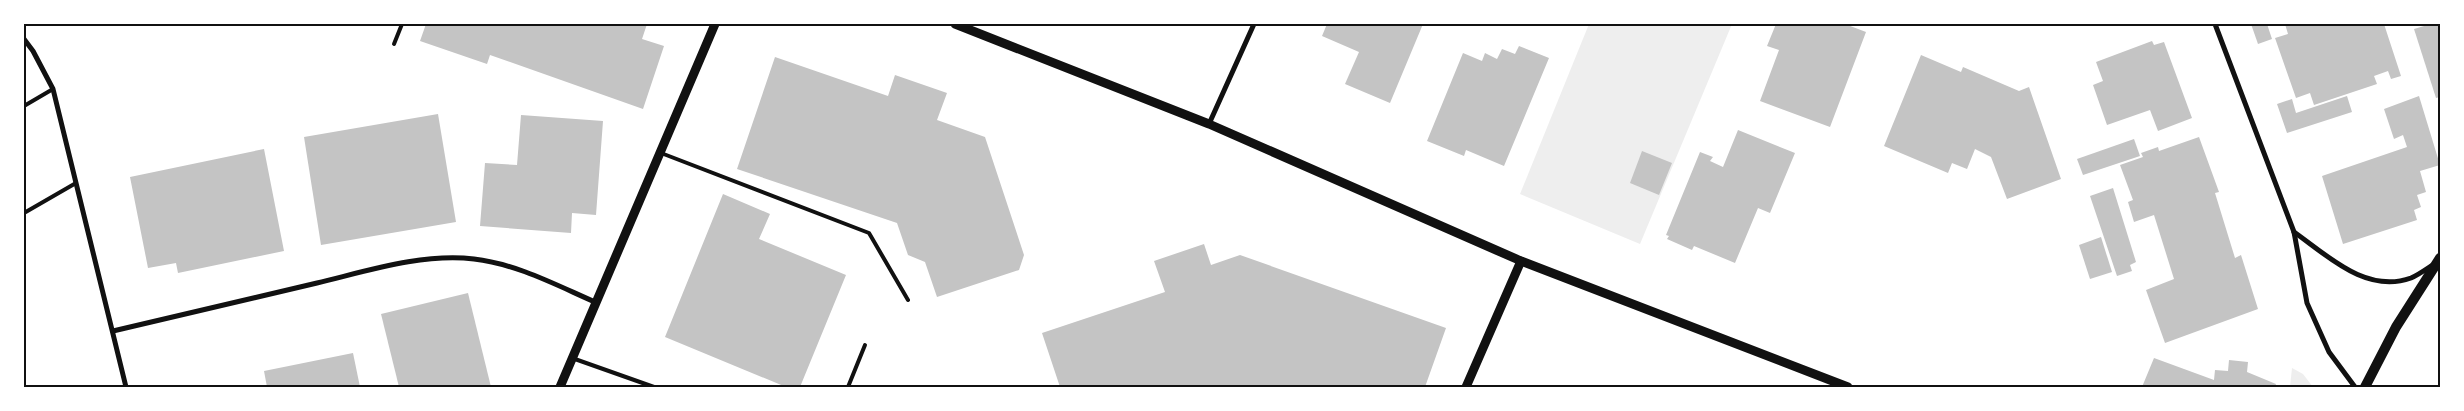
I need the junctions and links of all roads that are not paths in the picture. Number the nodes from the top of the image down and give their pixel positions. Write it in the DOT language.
graph roads {
  1 [pos="402,24"];
  2 [pos="715,24"];
  3 [pos="955,24"];
  4 [pos="1254,24"];
  5 [pos="2214,24"];
  6 [pos="24,39"];
  7 [pos="394,44"];
  8 [pos="53,89"];
  9 [pos="24,106"];
  10 [pos="1209,124"];
  11 [pos="661,153"];
  12 [pos="76,183"];
  13 [pos="24,213"];
  14 [pos="2294,232"];
  15 [pos="1521,261"];
  16 [pos="2438,261"];
  17 [pos="908,300"];
  18 [pos="595,302"];
  19 [pos="114,331"];
  20 [pos="865,345"];
  21 [pos="572,358"];
  22 [pos="126,387"];
  23 [pos="560,387"];
  24 [pos="654,387"];
  25 [pos="848,387"];
  26 [pos="1466,387"];
  27 [pos="1846,387"];
  28 [pos="2355,387"];
  29 [pos="2365,387"];
  1 -- 7 [label="lane"];
  2 -- 11 [label="street"];
  3 -- 10 [label="street"];
  4 -- 10 [label="street"];
  5 -- 14 [label="street"];
  6 -- 8 [label="street"];
  8 -- 9 [label="lane"];
  8 -- 12 [label="street"];
  10 -- 15 [label="street"];
  11 -- 17 [label="lane"];
  11 -- 18 [label="street"];
  12 -- 13 [label="lane"];
  12 -- 19 [label="street"];
  14 -- 16 [label="street"];
  14 -- 28 [label="street"];
  15 -- 26 [label="street"];
  15 -- 27 [label="street"];
  16 -- 29 [label="main road"];
  18 -- 19 [label="street"];
  18 -- 21 [label="street"];
  19 -- 22 [label="street"];
  20 -- 25 [label="lane"];
  21 -- 23 [label="street"];
  21 -- 24 [label="lane"];
}
